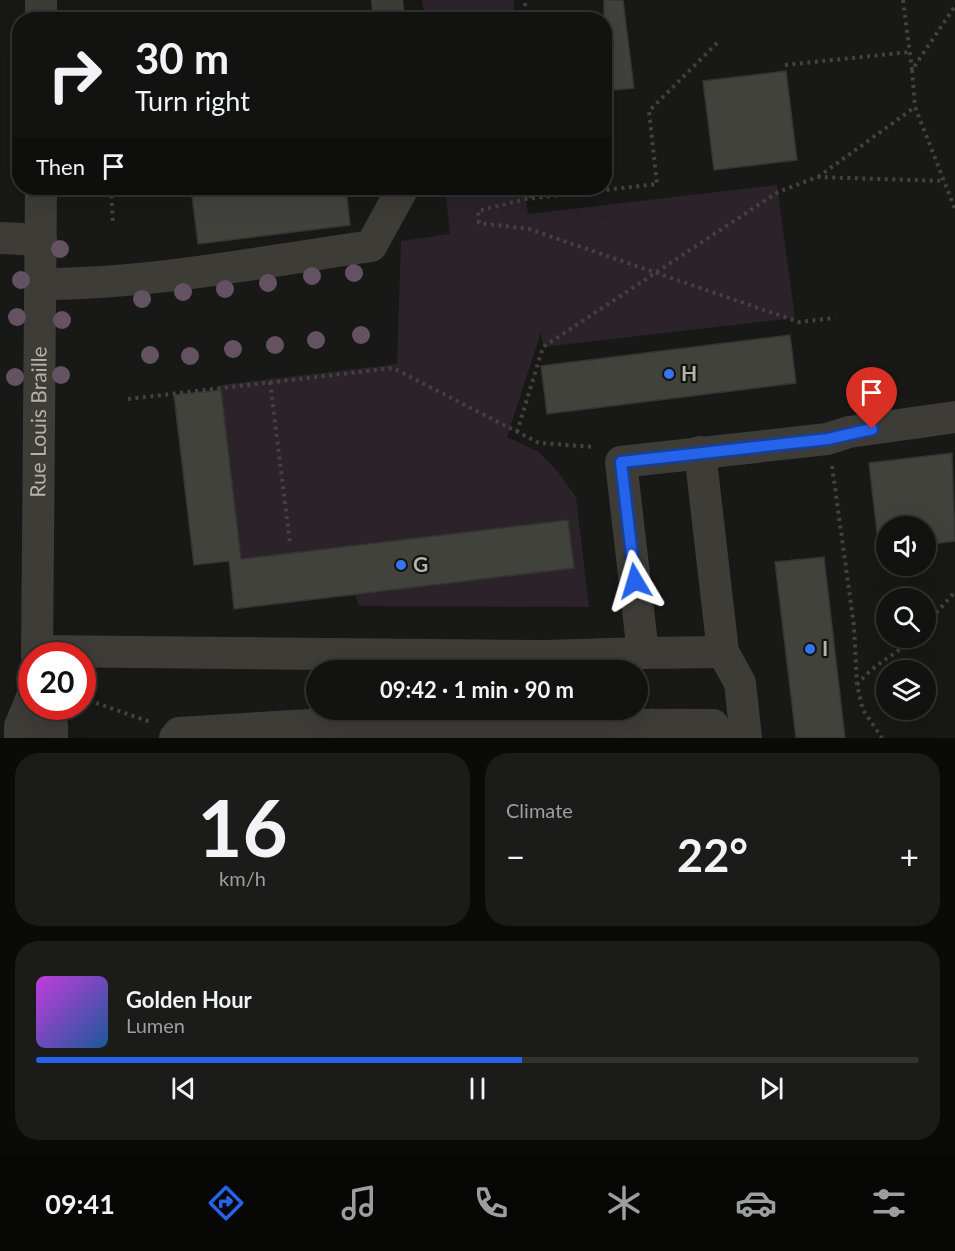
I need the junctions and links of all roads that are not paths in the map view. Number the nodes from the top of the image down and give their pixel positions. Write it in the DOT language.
graph roads {
  1 [pos="41,195"];
  2 [pos="399,195"];
  3 [pos="0,238"];
  4 [pos="41,240"];
  5 [pos="40,284"];
  6 [pos="955,417"];
  7 [pos="700,452"];
  8 [pos="37,642"];
  9 [pos="723,652"];
  10 [pos="96,653"];
  11 [pos="643,653"];
  12 [pos="22,720"];
  13 [pos="50,720"];
  14 [pos="325,731"];
  15 [pos="177,735"];
  16 [pos="20,738"];
  17 [pos="52,738"];
  18 [pos="714,738"];
  19 [pos="746,738"];
  1 -- 4 [label="street, Rue Louis Braille"];
  2 -- 5 [label="street"];
  3 -- 4 [label="street"];
  4 -- 5 [label="street, Rue Louis Braille"];
  5 -- 8 [label="street, Rue Louis Braille"];
  6 -- 7 [label="street"];
  7 -- 9 [label="street"];
  7 -- 11 [label="street"];
  9 -- 11 [label="street"];
  9 -- 19 [label="street"];
  10 -- 11 [label="street"];
  12 -- 16 [label="street"];
  13 -- 17 [label="street"];
  14 -- 15 [label="street"];
  14 -- 18 [label="street"];
}
